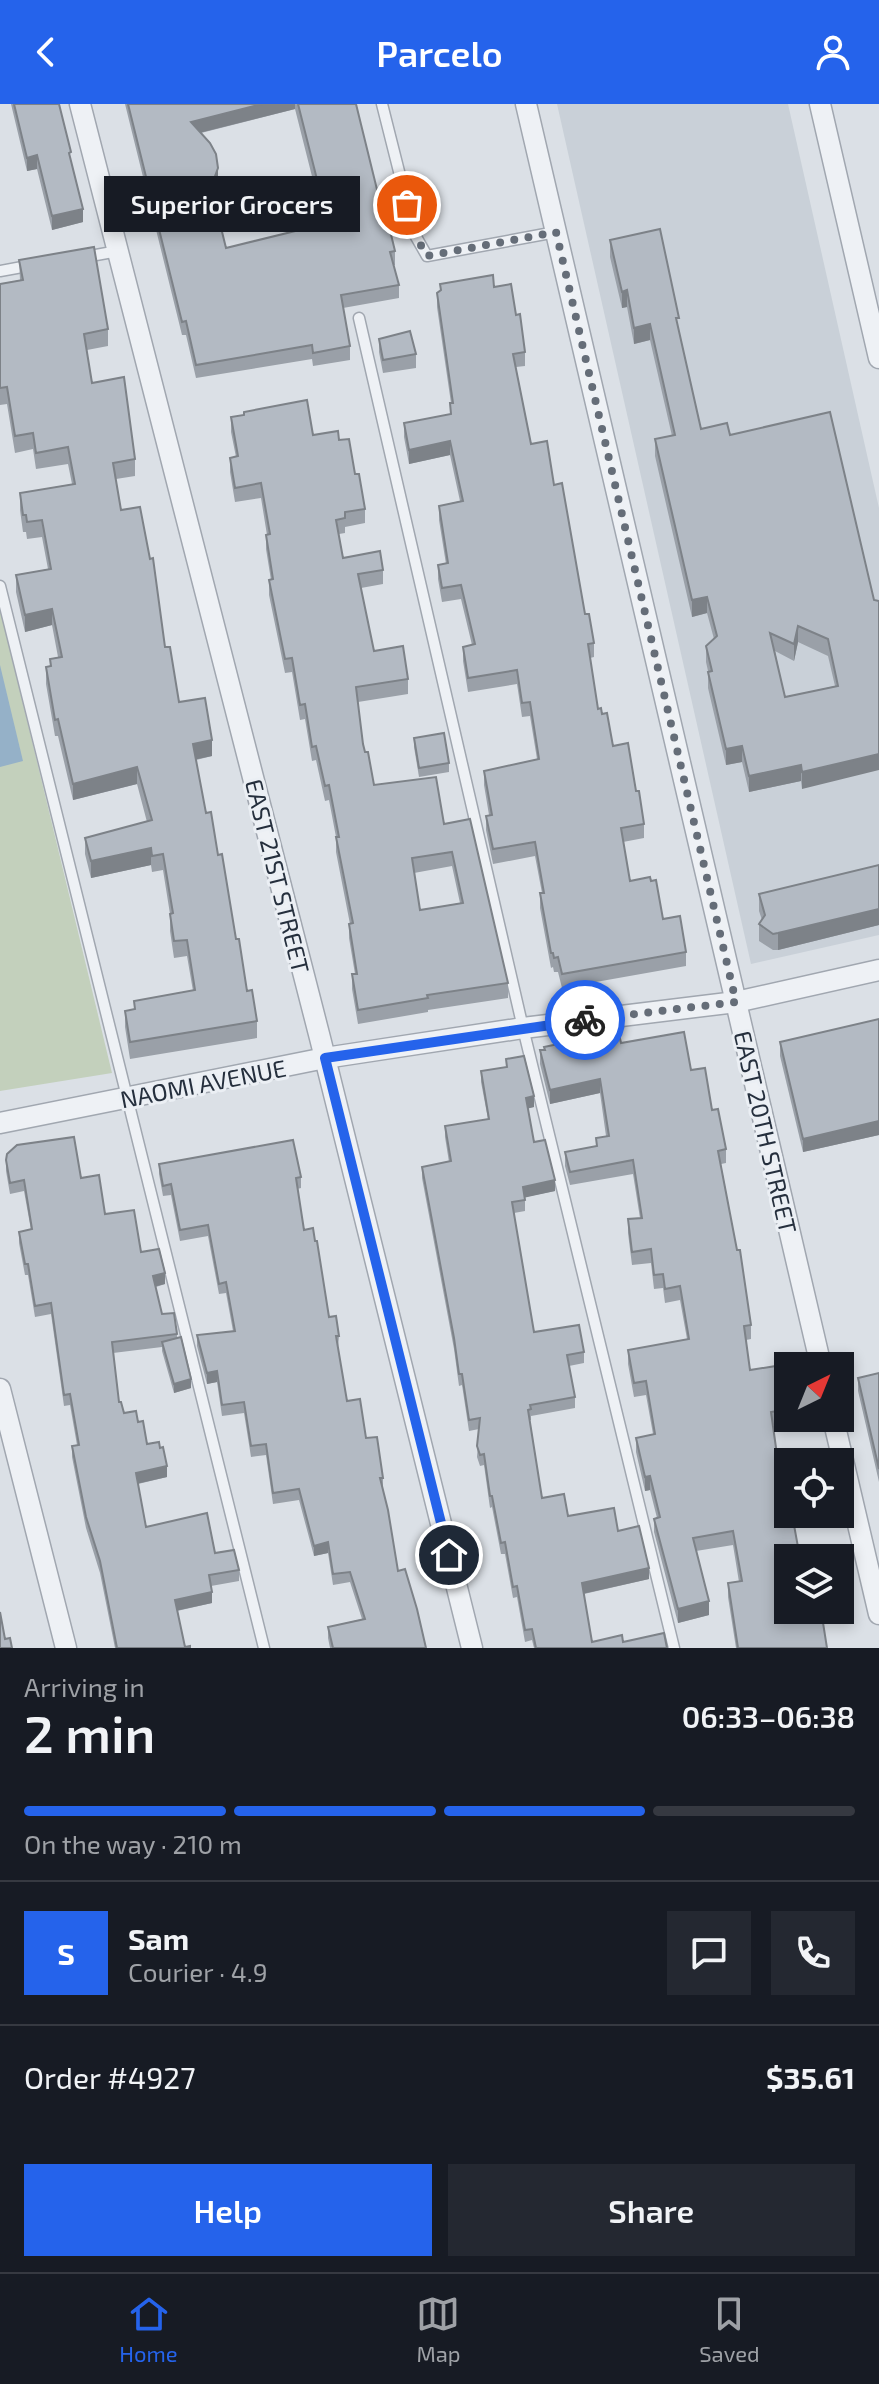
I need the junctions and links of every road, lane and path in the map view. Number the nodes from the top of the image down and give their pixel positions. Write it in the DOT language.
graph roads {
  1 [pos="80,104"];
  2 [pos="382,104"];
  3 [pos="526,104"];
  4 [pos="820,104"];
  5 [pos="556,232"];
  6 [pos="118,251"];
  7 [pos="70,259"];
  8 [pos="42,264"];
  9 [pos="0,271"];
  10 [pos="359,318"];
  11 [pos="879,358"];
  12 [pos="0,586"];
  13 [pos="879,970"];
  14 [pos="736,1002"];
  15 [pos="523,1028"];
  16 [pos="325,1058"];
  17 [pos="129,1098"];
  18 [pos="0,1123"];
  19 [pos="818,1352"];
  20 [pos="0,1389"];
  21 [pos="836,1432"];
  22 [pos="879,1614"];
  23 [pos="66,1648"];
  24 [pos="264,1648"];
  25 [pos="472,1648"];
  26 [pos="674,1648"];
  1 -- 6 [label="street, EAST 21ST STREET"];
  2 -- 5 [label="lane"];
  3 -- 5 [label="street, EAST 20TH STREET"];
  4 -- 11 [label="street"];
  5 -- 14 [label="street, EAST 20TH STREET"];
  6 -- 7 [label="lane"];
  6 -- 16 [label="street, EAST 21ST STREET"];
  8 -- 9 [label="lane"];
  10 -- 15 [label="lane"];
  12 -- 17 [label="lane"];
  13 -- 14 [label="street, NAOMI AVENUE"];
  14 -- 15 [label="street, NAOMI AVENUE"];
  14 -- 19 [label="street, EAST 20TH STREET"];
  15 -- 16 [label="street, NAOMI AVENUE"];
  15 -- 26 [label="lane"];
  16 -- 17 [label="street, NAOMI AVENUE"];
  16 -- 25 [label="street, EAST 21ST STREET"];
  17 -- 18 [label="street, NAOMI AVENUE"];
  17 -- 24 [label="lane"];
  20 -- 23 [label="street"];
  21 -- 22 [label="street"];
}
